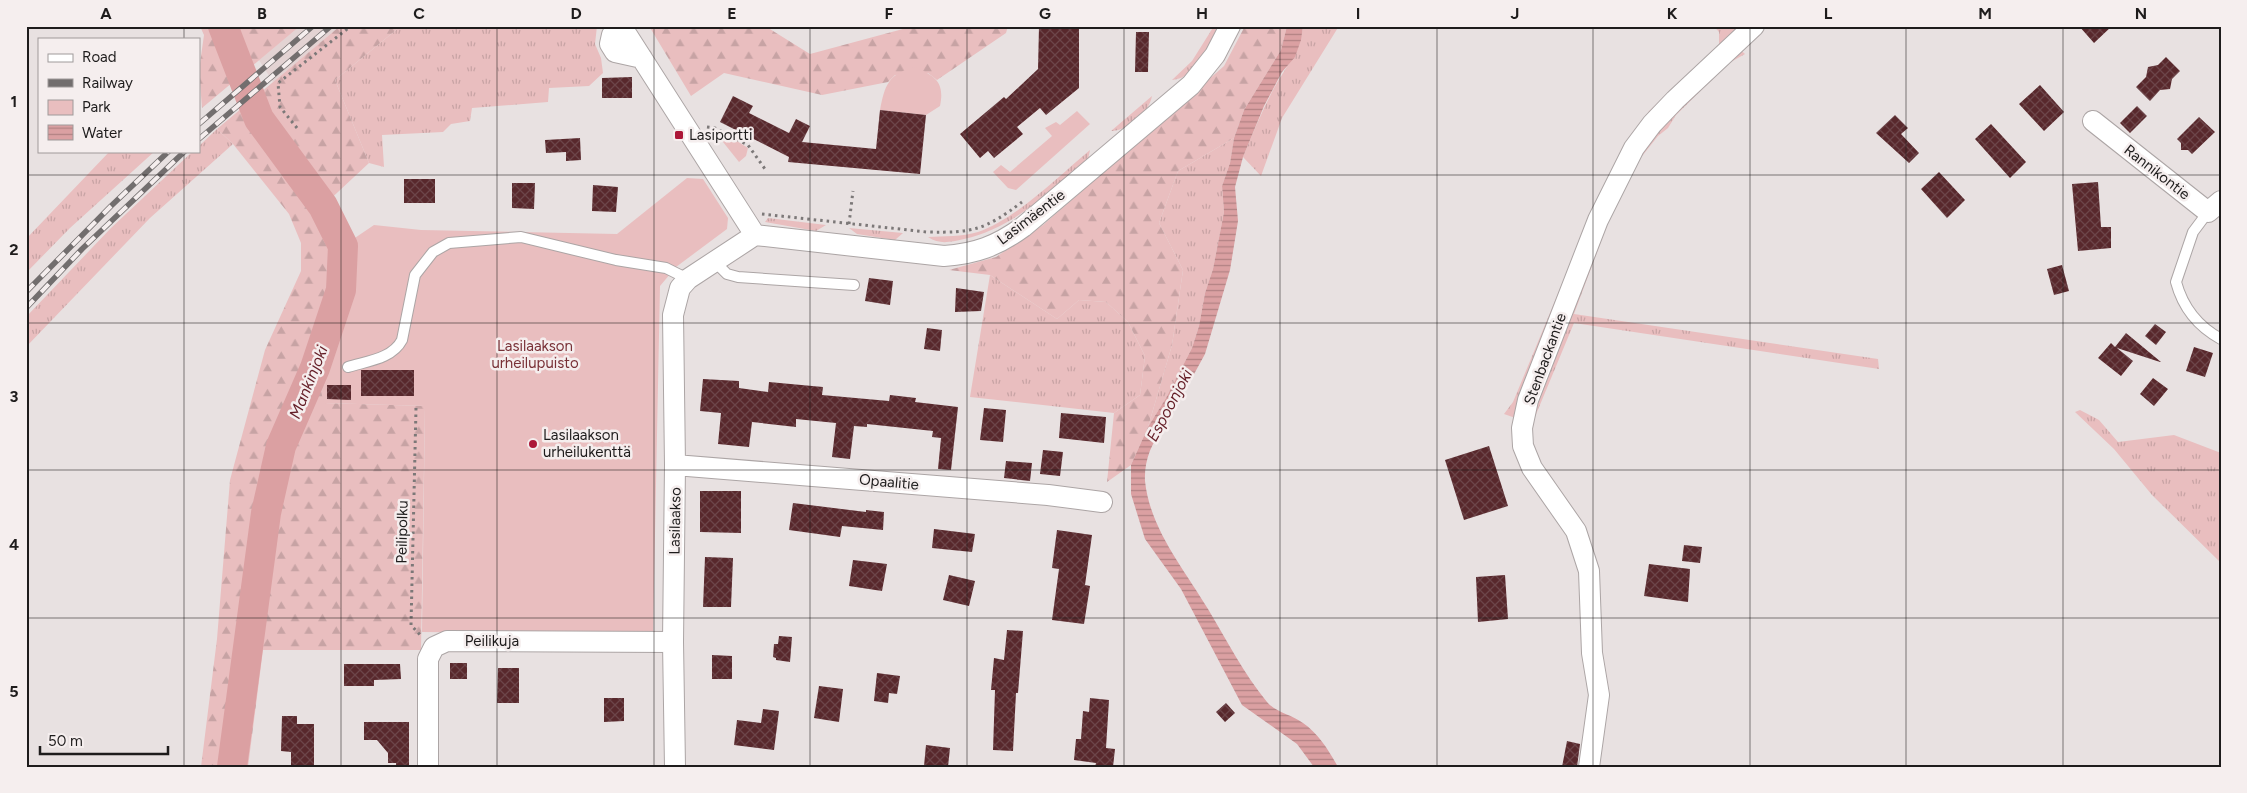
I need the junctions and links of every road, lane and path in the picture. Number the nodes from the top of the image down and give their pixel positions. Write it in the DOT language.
graph roads {
  1 [pos="351,26"];
  2 [pos="1230,26"];
  3 [pos="1754,26"];
  4 [pos="618,29"];
  5 [pos="2093,121"];
  6 [pos="700,127"];
  7 [pos="297,128"];
  8 [pos="765,169"];
  9 [pos="853,191"];
  10 [pos="1026,199"];
  11 [pos="2215,206"];
  12 [pos="760,213"];
  13 [pos="849,224"];
  14 [pos="755,235"];
  15 [pos="714,261"];
  16 [pos="688,279"];
  17 [pos="854,285"];
  18 [pos="2221,340"];
  19 [pos="348,367"];
  20 [pos="416,408"];
  21 [pos="675,464"];
  22 [pos="1102,502"];
  23 [pos="673,642"];
  24 [pos="434,647"];
  25 [pos="428,767"];
  26 [pos="675,767"];
  27 [pos="1589,767"];
  1 -- 7 [label="path"];
  2 -- 14 [label="street, Lasimäentie"];
  3 -- 27 [label="street, Stenbackantie"];
  4 -- 14 [label="street"];
  5 -- 11 [label="street, Rannikontie"];
  6 -- 8 [label="path"];
  9 -- 13 [label="path"];
  10 -- 13 [label="path"];
  11 -- 18 [label="lane"];
  12 -- 13 [label="path"];
  14 -- 15 [label="street"];
  15 -- 16 [label="street"];
  15 -- 17 [label="lane"];
  16 -- 19 [label="lane"];
  16 -- 21 [label="street, Lasilaakso"];
  20 -- 24 [label="path, Peilipolku"];
  21 -- 22 [label="street, Opaalitie"];
  21 -- 23 [label="street, Lasilaakso"];
  23 -- 24 [label="street, Peilikuja"];
  23 -- 26 [label="street, Lasilaakso"];
  24 -- 25 [label="street"];
}
